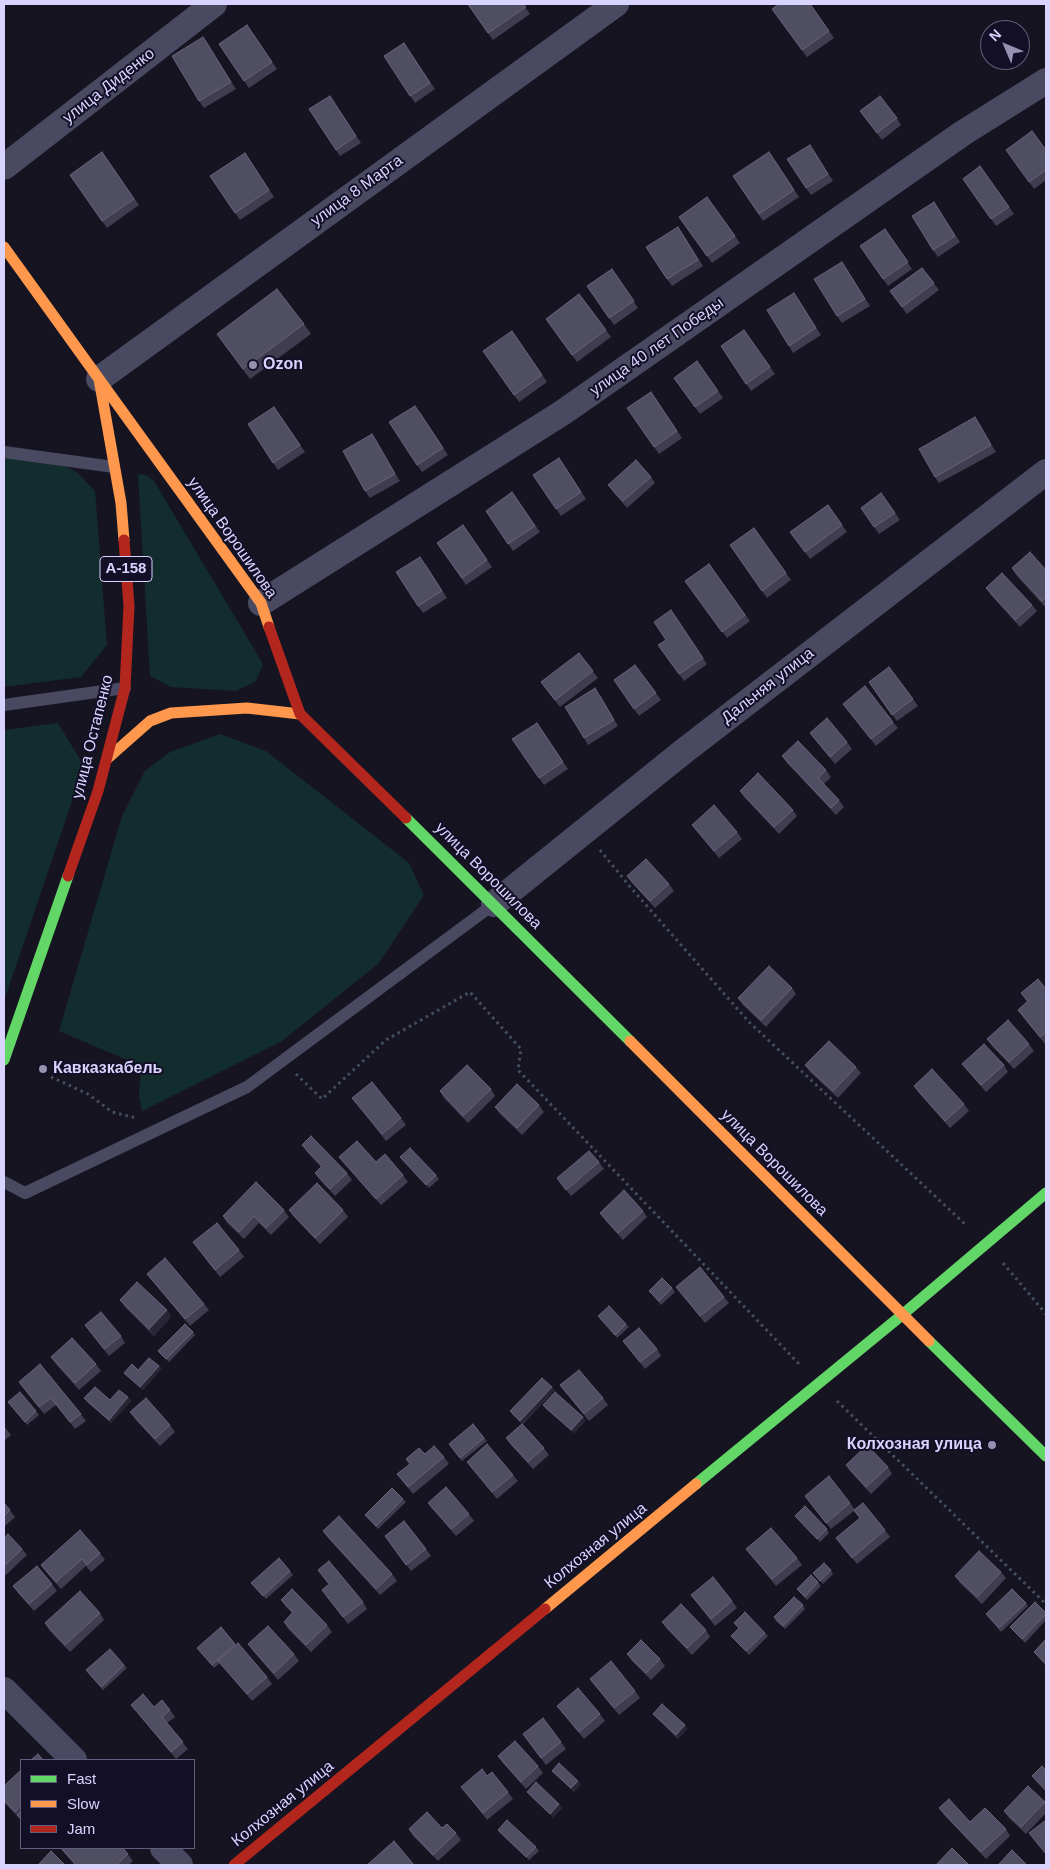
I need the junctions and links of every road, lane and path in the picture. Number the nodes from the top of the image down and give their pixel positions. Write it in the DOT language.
graph roads {
  1 [pos="214,4"];
  2 [pos="616,4"];
  3 [pos="1046,81"];
  4 [pos="4,167"];
  5 [pos="4,247"];
  6 [pos="99,378"];
  7 [pos="4,452"];
  8 [pos="114,467"];
  9 [pos="1046,472"];
  10 [pos="261,603"];
  11 [pos="125,688"];
  12 [pos="4,704"];
  13 [pos="300,714"];
  14 [pos="107,759"];
  15 [pos="585,830"];
  16 [pos="494,904"];
  17 [pos="4,1060"];
  18 [pos="282,1061"];
  19 [pos="51,1077"];
  20 [pos="140,1119"];
  21 [pos="4,1182"];
  22 [pos="1046,1193"];
  23 [pos="986,1244"];
  24 [pos="1046,1314"];
  25 [pos="902,1315"];
  26 [pos="818,1384"];
  27 [pos="1046,1456"];
  28 [pos="1046,1604"];
  29 [pos="4,1690"];
  30 [pos="73,1759"];
  31 [pos="164,1849"];
  32 [pos="180,1865"];
  33 [pos="234,1865"];
  1 -- 4 [label="street, улица Диденко"];
  2 -- 6 [label="street, улица 8 Марта"];
  3 -- 10 [label="street, улица 40 лет Победы"];
  5 -- 6 [label="main road, улица Ворошилова / А-158"];
  6 -- 8 [label="main road, улица Остапенко / А-158"];
  6 -- 10 [label="main road, улица Ворошилова"];
  7 -- 8 [label="lane"];
  8 -- 11 [label="main road, улица Остапенко / А-158"];
  9 -- 15 [label="street, Дальняя улица"];
  10 -- 13 [label="main road, улица Ворошилова"];
  11 -- 12 [label="lane"];
  11 -- 14 [label="main road, улица Остапенко / А-158"];
  13 -- 14 [label="main road"];
  13 -- 16 [label="main road, улица Ворошилова"];
  14 -- 17 [label="main road, улица Остапенко / А-158"];
  15 -- 16 [label="street, Дальняя улица"];
  15 -- 23 [label="path"];
  16 -- 18 [label="lane"];
  16 -- 25 [label="main road, улица Ворошилова"];
  18 -- 21 [label="lane"];
  18 -- 26 [label="path"];
  19 -- 20 [label="path"];
  22 -- 23 [label="main road, Колхозная улица"];
  23 -- 24 [label="path"];
  23 -- 25 [label="main road, Колхозная улица"];
  25 -- 26 [label="main road, Колхозная улица"];
  25 -- 27 [label="main road, улица Ворошилова"];
  26 -- 28 [label="path"];
  26 -- 33 [label="main road, Колхозная улица"];
  29 -- 30 [label="street"];
  31 -- 32 [label="street"];
}
